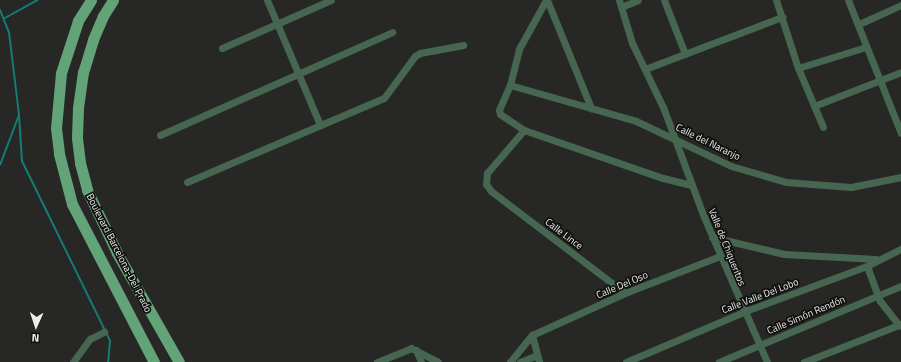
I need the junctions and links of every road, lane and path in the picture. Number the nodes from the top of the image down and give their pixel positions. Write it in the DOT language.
graph roads {
  1 [pos="91,0"];
  2 [pos="113,0"];
  3 [pos="267,0"];
  4 [pos="331,0"];
  5 [pos="547,0"];
  6 [pos="638,0"];
  7 [pos="664,0"];
  8 [pos="776,0"];
  9 [pos="848,0"];
  10 [pos="620,3"];
  11 [pos="901,5"];
  12 [pos="782,17"];
  13 [pos="858,24"];
  14 [pos="276,25"];
  15 [pos="392,32"];
  16 [pos="464,45"];
  17 [pos="866,47"];
  18 [pos="222,48"];
  19 [pos="685,54"];
  20 [pos="798,68"];
  21 [pos="645,69"];
  22 [pos="901,72"];
  23 [pos="297,74"];
  24 [pos="879,81"];
  25 [pos="510,85"];
  26 [pos="814,106"];
  27 [pos="591,108"];
  28 [pos="320,125"];
  29 [pos="823,127"];
  30 [pos="524,130"];
  31 [pos="901,133"];
  32 [pos="160,135"];
  33 [pos="675,137"];
  34 [pos="901,177"];
  35 [pos="187,182"];
  36 [pos="692,185"];
  37 [pos="712,237"];
  38 [pos="901,249"];
  39 [pos="720,256"];
  40 [pos="876,259"];
  41 [pos="867,266"];
  42 [pos="901,286"];
  43 [pos="625,293"];
  44 [pos="878,296"];
  45 [pos="744,312"];
  46 [pos="900,324"];
  47 [pos="104,332"];
  48 [pos="532,335"];
  49 [pos="759,345"];
  50 [pos="416,350"];
  51 [pos="538,358"];
  52 [pos="73,362"];
  53 [pos="154,362"];
  54 [pos="179,362"];
  55 [pos="377,362"];
  56 [pos="421,362"];
  57 [pos="438,362"];
  58 [pos="510,362"];
  59 [pos="520,362"];
  60 [pos="626,362"];
  61 [pos="719,362"];
  62 [pos="767,362"];
  63 [pos="804,362"];
  1 -- 53 [label="main road, Boulevard Barcelona-Del Prado"];
  2 -- 54 [label="main road, Boulevard Barcelona-Del Prado"];
  3 -- 14 [label="street"];
  4 -- 14 [label="street"];
  5 -- 25 [label="street"];
  5 -- 27 [label="street"];
  6 -- 10 [label="street"];
  7 -- 19 [label="street"];
  8 -- 12 [label="street"];
  9 -- 13 [label="street"];
  10 -- 21 [label="street, Valle de Chiqueritos"];
  11 -- 13 [label="street"];
  12 -- 19 [label="street"];
  12 -- 20 [label="street"];
  13 -- 17 [label="street"];
  14 -- 18 [label="street"];
  14 -- 23 [label="street"];
  15 -- 23 [label="street"];
  16 -- 28 [label="street"];
  17 -- 20 [label="street"];
  17 -- 24 [label="street"];
  19 -- 21 [label="street"];
  20 -- 26 [label="street"];
  21 -- 33 [label="street, Valle de Chiqueritos"];
  22 -- 24 [label="street"];
  23 -- 28 [label="street"];
  23 -- 32 [label="street"];
  24 -- 26 [label="street"];
  24 -- 31 [label="street"];
  25 -- 27 [label="street, Calle del Naranjo"];
  25 -- 30 [label="street"];
  26 -- 29 [label="street"];
  27 -- 33 [label="street, Calle del Naranjo"];
  28 -- 35 [label="street"];
  30 -- 36 [label="street"];
  30 -- 43 [label="street, Calle Lince"];
  33 -- 34 [label="street, Calle del Naranjo"];
  33 -- 36 [label="street, Valle de Chiqueritos"];
  36 -- 37 [label="street, Valle de Chiqueritos"];
  37 -- 39 [label="street, Valle de Chiqueritos"];
  37 -- 40 [label="street"];
  38 -- 40 [label="street, Calle Valle Del Lobo"];
  39 -- 43 [label="street, Calle Del Oso"];
  39 -- 45 [label="street, Valle de Chiqueritos"];
  40 -- 41 [label="street, Calle Valle Del Lobo"];
  41 -- 44 [label="street"];
  41 -- 45 [label="street, Calle Valle Del Lobo"];
  42 -- 44 [label="street, Calle Simón Rendón"];
  43 -- 48 [label="street, Calle Del Oso"];
  44 -- 46 [label="street"];
  44 -- 49 [label="street, Calle Simón Rendón"];
  45 -- 49 [label="street, Valle de Chiqueritos"];
  45 -- 60 [label="street, Calle Valle Del Lobo"];
  46 -- 63 [label="street"];
  47 -- 52 [label="street"];
  48 -- 51 [label="street"];
  48 -- 58 [label="street"];
  49 -- 61 [label="street, Calle Simón Rendón"];
  49 -- 62 [label="street, Valle de Chiqueritos"];
  50 -- 55 [label="street"];
  50 -- 56 [label="street"];
  50 -- 57 [label="street"];
  51 -- 59 [label="street"];
}
